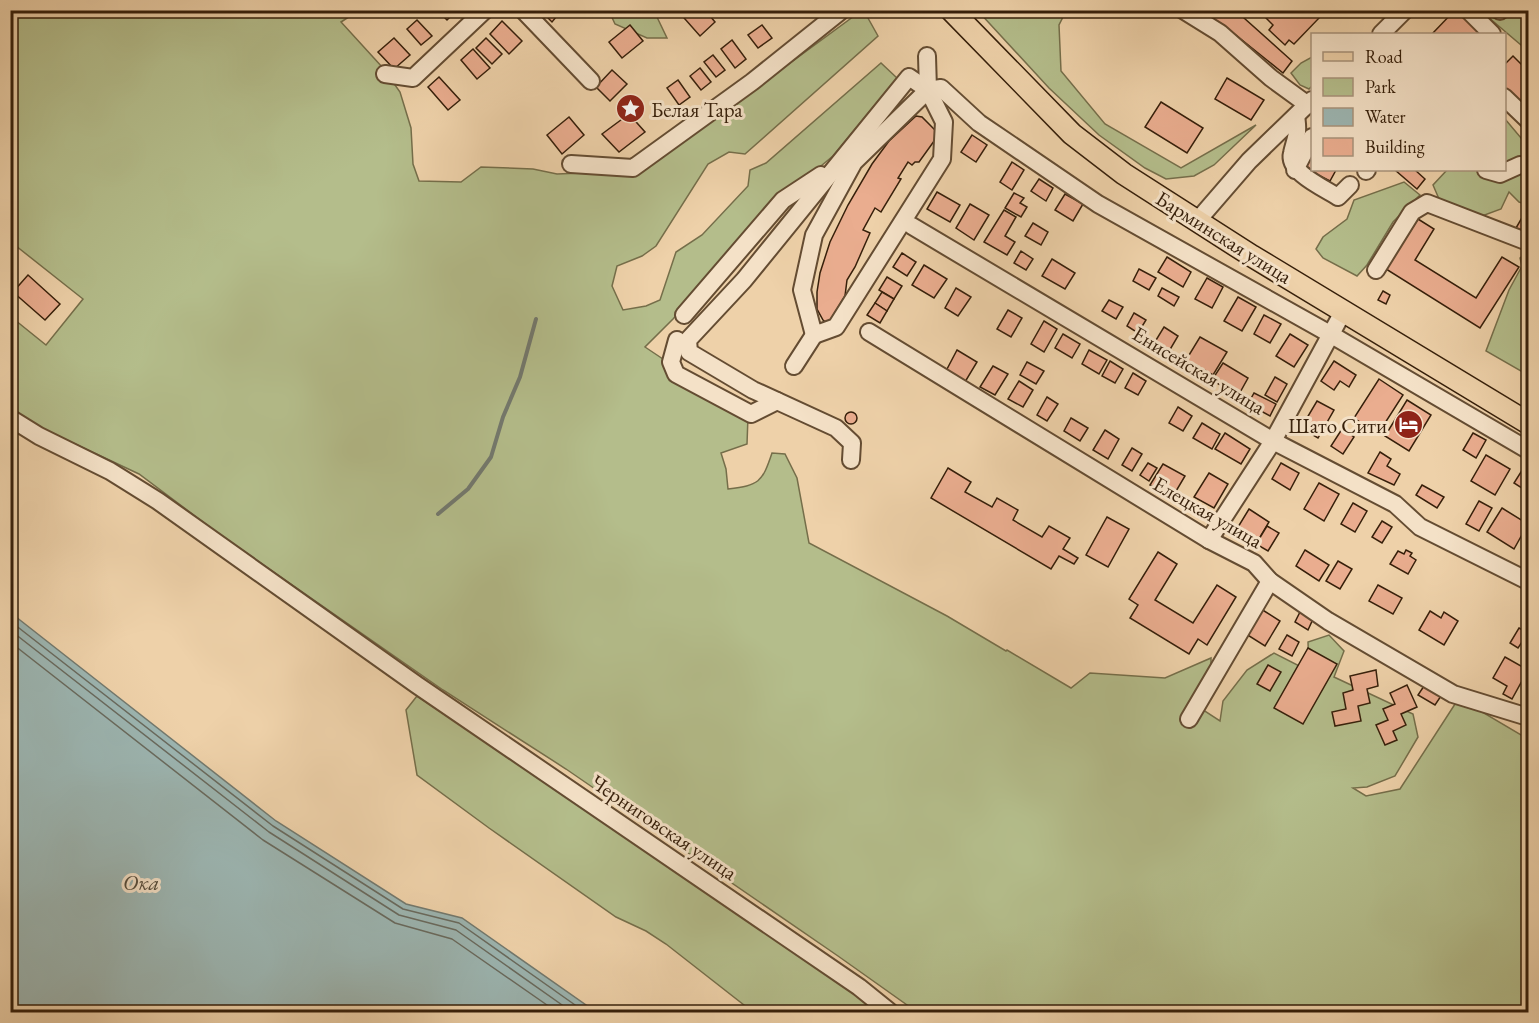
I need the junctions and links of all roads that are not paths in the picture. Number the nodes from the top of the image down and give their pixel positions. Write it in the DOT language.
graph roads {
  1 [pos="485,10"];
  2 [pos="524,10"];
  3 [pos="842,10"];
  4 [pos="951,10"];
  5 [pos="1183,10"];
  6 [pos="1405,10"];
  7 [pos="1468,10"];
  8 [pos="1388,32"];
  9 [pos="1491,33"];
  10 [pos="927,56"];
  11 [pos="385,74"];
  12 [pos="591,81"];
  13 [pos="928,90"];
  14 [pos="1506,99"];
  15 [pos="1305,107"];
  16 [pos="1528,120"];
  17 [pos="1311,139"];
  18 [pos="571,164"];
  19 [pos="836,165"];
  20 [pos="1520,165"];
  21 [pos="1295,170"];
  22 [pos="1490,171"];
  23 [pos="1350,185"];
  24 [pos="1198,220"];
  25 [pos="912,226"];
  26 [pos="1528,242"];
  27 [pos="1376,270"];
  28 [pos="1344,310"];
  29 [pos="684,315"];
  30 [pos="869,332"];
  31 [pos="1330,334"];
  32 [pos="814,335"];
  33 [pos="678,340"];
  34 [pos="794,366"];
  35 [pos="777,401"];
  36 [pos="10,418"];
  37 [pos="1528,423"];
  38 [pos="1273,441"];
  39 [pos="1528,450"];
  40 [pos="851,460"];
  41 [pos="1209,540"];
  42 [pos="1270,581"];
  43 [pos="1528,581"];
  44 [pos="1528,717"];
  45 [pos="1189,719"];
  46 [pos="890,1012"];
  1 -- 11 [label="street"];
  2 -- 12 [label="street"];
  3 -- 18 [label="street"];
  4 -- 24 [label="main road, Барминская улица"];
  5 -- 15 [label="street"];
  6 -- 8 [label="street"];
  7 -- 9 [label="street"];
  10 -- 13 [label="street"];
  13 -- 19 [label="street"];
  13 -- 31 [label="street"];
  13 -- 32 [label="street"];
  13 -- 32 [label="street"];
  14 -- 16 [label="street"];
  15 -- 21 [label="street"];
  15 -- 24 [label="street"];
  17 -- 21 [label="street"];
  19 -- 29 [label="street"];
  19 -- 35 [label="street"];
  20 -- 22 [label="street"];
  21 -- 23 [label="street"];
  24 -- 28 [label="main road, Барминская улица"];
  25 -- 38 [label="street, Енисейская улица"];
  26 -- 27 [label="street"];
  28 -- 31 [label="street"];
  28 -- 37 [label="main road, Барминская улица"];
  30 -- 41 [label="street, Елецкая улица"];
  31 -- 38 [label="street"];
  31 -- 39 [label="street"];
  32 -- 34 [label="street"];
  33 -- 35 [label="street"];
  35 -- 40 [label="street"];
  36 -- 46 [label="street, Черниговская улица"];
  38 -- 41 [label="street"];
  38 -- 43 [label="street, Енисейская улица"];
  41 -- 42 [label="street, Елецкая улица"];
  42 -- 44 [label="street, Елецкая улица"];
  42 -- 45 [label="street"];
}
